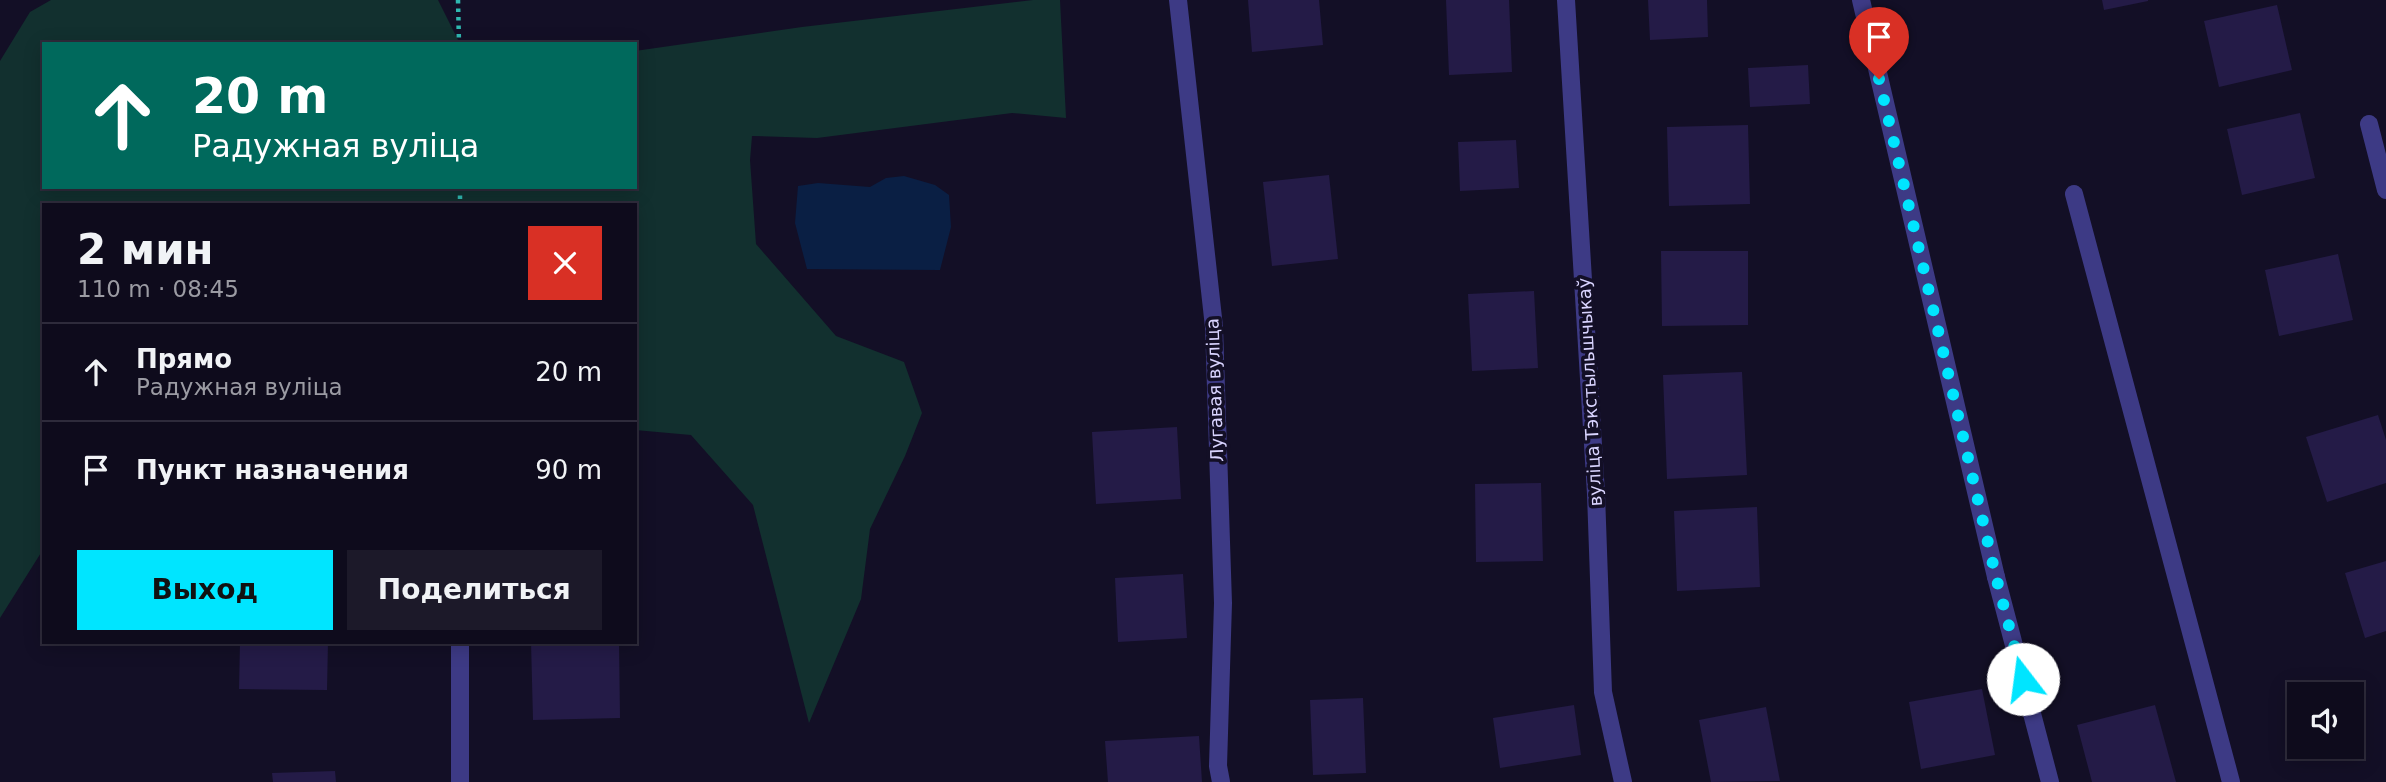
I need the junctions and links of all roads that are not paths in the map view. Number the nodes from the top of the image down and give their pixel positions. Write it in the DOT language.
graph roads {
  1 [pos="1178,0"];
  2 [pos="1566,0"];
  3 [pos="1861,0"];
  4 [pos="2369,124"];
  5 [pos="2386,190"];
  6 [pos="2074,194"];
  7 [pos="460,644"];
  8 [pos="460,782"];
  9 [pos="1221,782"];
  10 [pos="1623,782"];
  11 [pos="2050,782"];
  12 [pos="2231,782"];
  1 -- 9 [label="street, Лугавая вуліца"];
  2 -- 10 [label="street, вуліца Тэкстыльшчыкаў"];
  3 -- 11 [label="street"];
  4 -- 5 [label="street"];
  6 -- 12 [label="street"];
  7 -- 8 [label="street"];
}
